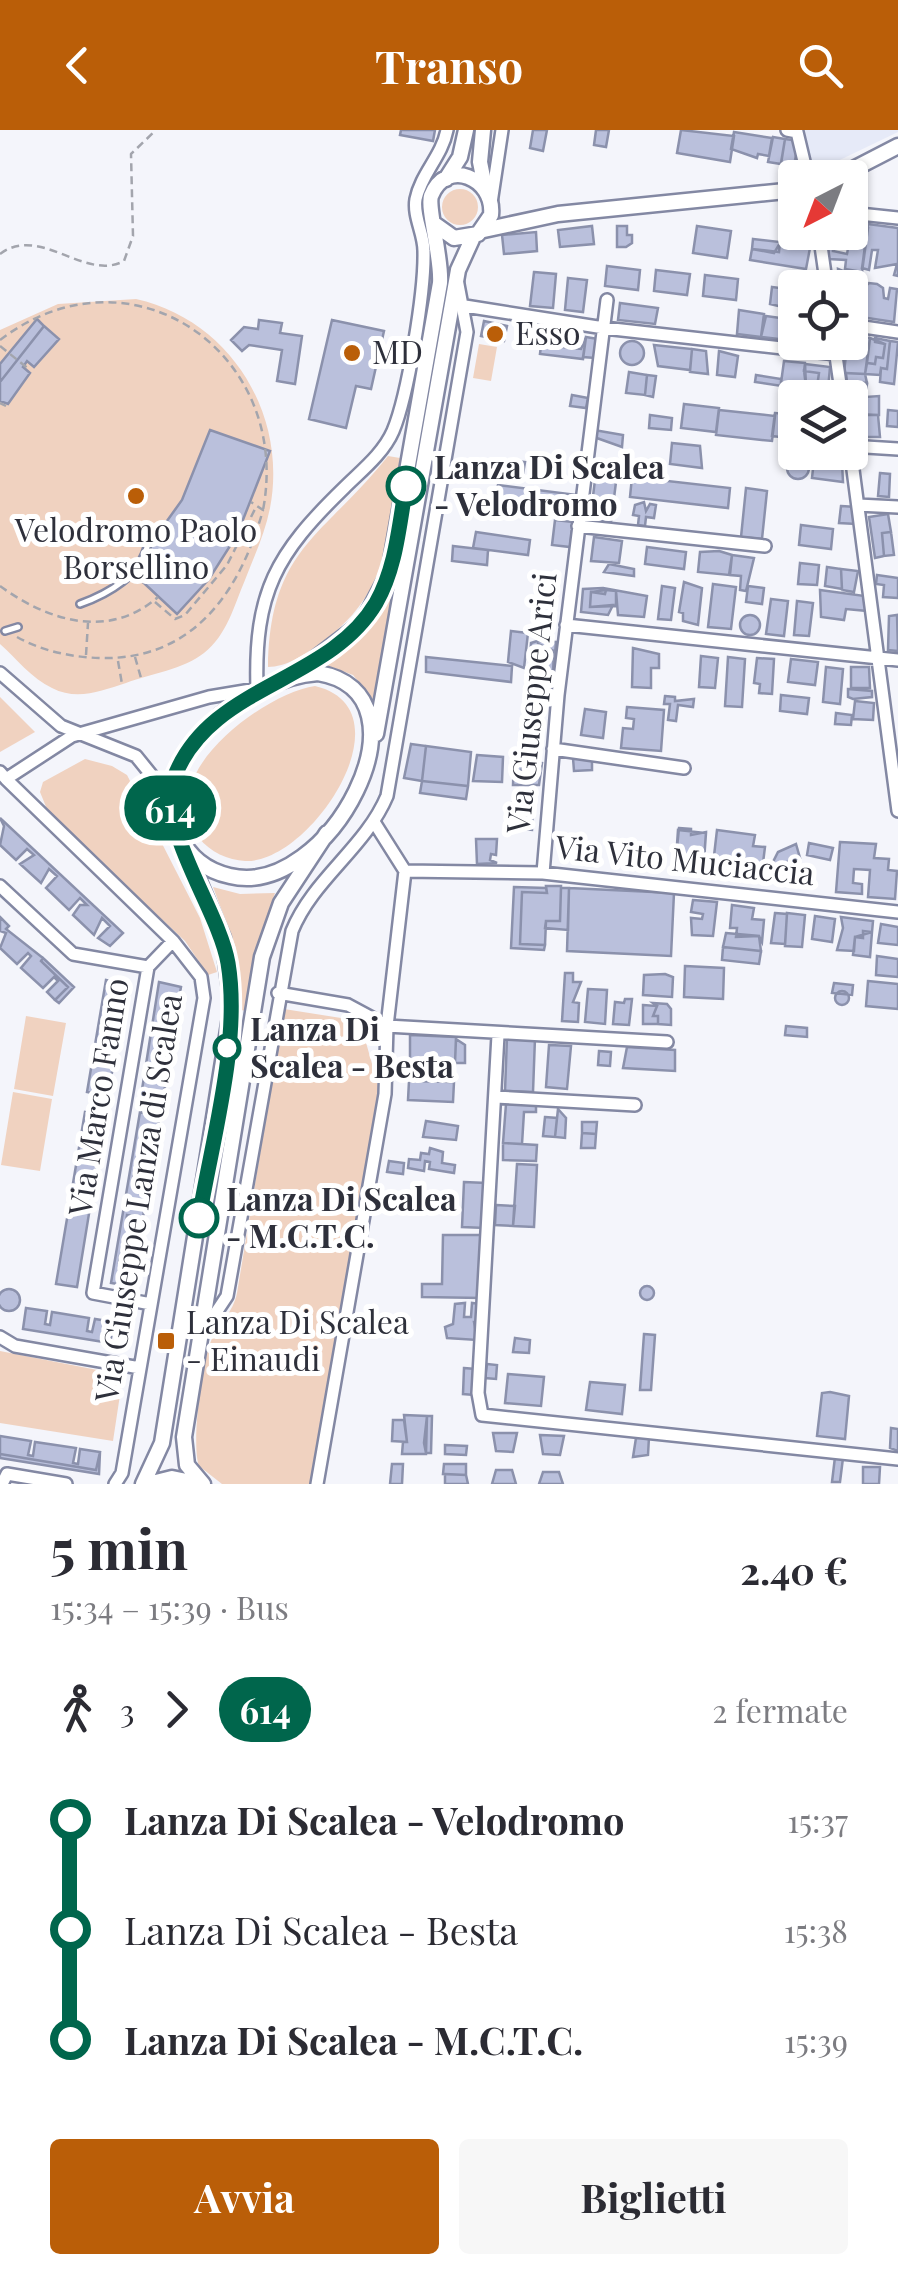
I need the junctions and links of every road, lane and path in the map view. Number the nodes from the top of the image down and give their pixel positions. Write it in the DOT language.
graph roads {
  1 [pos="156,130"];
  2 [pos="447,130"];
  3 [pos="466,130"];
  4 [pos="483,130"];
  5 [pos="502,130"];
  6 [pos="787,130"];
  7 [pos="898,146"];
  8 [pos="804,160"];
  9 [pos="868,161"];
  10 [pos="446,179"];
  11 [pos="778,192"];
  12 [pos="489,196"];
  13 [pos="558,214"];
  14 [pos="868,214"];
  15 [pos="898,218"];
  16 [pos="434,223"];
  17 [pos="478,234"];
  18 [pos="0,254"];
  19 [pos="456,275"];
  20 [pos="606,300"];
  21 [pos="465,306"];
  22 [pos="868,327"];
  23 [pos="604,328"];
  24 [pos="898,332"];
  25 [pos="0,340"];
  26 [pos="778,343"];
  27 [pos="0,346"];
  28 [pos="30,370"];
  29 [pos="404,382"];
  30 [pos="423,385"];
  31 [pos="0,403"];
  32 [pos="6,406"];
  33 [pos="868,448"];
  34 [pos="898,449"];
  35 [pos="853,470"];
  36 [pos="251,502"];
  37 [pos="858,505"];
  38 [pos="256,506"];
  39 [pos="898,508"];
  40 [pos="263,510"];
  41 [pos="578,526"];
  42 [pos="143,539"];
  43 [pos="764,546"];
  44 [pos="154,601"];
  45 [pos="80,604"];
  46 [pos="88,622"];
  47 [pos="566,625"];
  48 [pos="18,627"];
  49 [pos="5,631"];
  50 [pos="136,656"];
  51 [pos="86,657"];
  52 [pos="117,658"];
  53 [pos="879,658"];
  54 [pos="898,660"];
  55 [pos="0,673"];
  56 [pos="295,674"];
  57 [pos="140,678"];
  58 [pos="122,684"];
  59 [pos="257,689"];
  60 [pos="35,706"];
  61 [pos="80,734"];
  62 [pos="48,747"];
  63 [pos="552,749"];
  64 [pos="364,768"];
  65 [pos="684,768"];
  66 [pos="3,776"];
  67 [pos="898,811"];
  68 [pos="172,818"];
  69 [pos="374,822"];
  70 [pos="328,833"];
  71 [pos="184,846"];
  72 [pos="405,872"];
  73 [pos="543,872"];
  74 [pos="0,886"];
  75 [pos="898,912"];
  76 [pos="174,941"];
  77 [pos="148,967"];
  78 [pos="278,993"];
  79 [pos="387,1026"];
  80 [pos="498,1035"];
  81 [pos="666,1042"];
  82 [pos="495,1098"];
  83 [pos="635,1105"];
  84 [pos="151,1304"];
  85 [pos="200,1336"];
  86 [pos="0,1338"];
  87 [pos="140,1368"];
  88 [pos="898,1458"];
  89 [pos="118,1478"];
  90 [pos="2,1484"];
  91 [pos="66,1484"];
  92 [pos="146,1484"];
  93 [pos="202,1484"];
  94 [pos="317,1484"];
  1 -- 18 [label="path"];
  2 -- 29 [label="street"];
  3 -- 10 [label="street"];
  4 -- 12 [label="street"];
  5 -- 12 [label="street"];
  6 -- 8 [label="street"];
  7 -- 9 [label="street"];
  10 -- 12 [label="street"];
  10 -- 16 [label="street"];
  11 -- 13 [label="street"];
  12 -- 13 [label="street"];
  12 -- 17 [label="street"];
  13 -- 17 [label="street"];
  14 -- 15 [label="street"];
  16 -- 17 [label="street"];
  16 -- 30 [label="street"];
  17 -- 19 [label="street"];
  19 -- 21 [label="street"];
  19 -- 64 [label="street"];
  20 -- 23 [label="street, Via Giuseppe Arici"];
  21 -- 23 [label="street"];
  21 -- 69 [label="street"];
  22 -- 24 [label="street"];
  23 -- 26 [label="street"];
  23 -- 41 [label="street, Via Giuseppe Arici"];
  25 -- 40 [label="path"];
  27 -- 28 [label="path"];
  29 -- 30 [label="street"];
  29 -- 59 [label="street"];
  30 -- 56 [label="street"];
  31 -- 32 [label="path"];
  33 -- 34 [label="street"];
  35 -- 37 [label="street"];
  36 -- 38 [label="path"];
  37 -- 39 [label="street"];
  37 -- 53 [label="street"];
  38 -- 40 [label="path"];
  38 -- 44 [label="path"];
  40 -- 50 [label="path"];
  41 -- 43 [label="street"];
  41 -- 47 [label="street, Via Giuseppe Arici"];
  42 -- 45 [label="lane"];
  46 -- 51 [label="path"];
  47 -- 53 [label="street"];
  47 -- 63 [label="street, Via Giuseppe Arici"];
  48 -- 49 [label="lane"];
  49 -- 51 [label="path"];
  50 -- 52 [label="path"];
  50 -- 57 [label="path"];
  51 -- 52 [label="path"];
  52 -- 58 [label="path"];
  53 -- 54 [label="street"];
  53 -- 67 [label="street"];
  55 -- 60 [label="street"];
  56 -- 59 [label="street"];
  56 -- 64 [label="street"];
  59 -- 61 [label="street"];
  59 -- 68 [label="street"];
  60 -- 61 [label="street"];
  60 -- 62 [label="street"];
  61 -- 62 [label="street"];
  61 -- 68 [label="street"];
  62 -- 66 [label="street"];
  63 -- 65 [label="street"];
  63 -- 73 [label="street, Via Giuseppe Arici"];
  64 -- 70 [label="street"];
  66 -- 76 [label="street, Via Giuseppe Lanza di Scalea"];
  68 -- 71 [label="street"];
  69 -- 72 [label="street"];
  69 -- 78 [label="street"];
  70 -- 71 [label="street"];
  70 -- 85 [label="street"];
  71 -- 92 [label="street, Via Giuseppe Lanza di Scalea"];
  72 -- 73 [label="street, Via Vito Muciaccia"];
  72 -- 79 [label="street"];
  73 -- 75 [label="street, Via Vito Muciaccia"];
  74 -- 77 [label="street, Via Marco Fanno"];
  76 -- 77 [label="street"];
  76 -- 84 [label="street, Via Giuseppe Lanza di Scalea"];
  77 -- 84 [label="street, Via Marco Fanno"];
  78 -- 79 [label="street"];
  78 -- 85 [label="street"];
  79 -- 80 [label="street"];
  79 -- 94 [label="street"];
  80 -- 81 [label="street"];
  80 -- 82 [label="street"];
  82 -- 83 [label="street"];
  82 -- 88 [label="street"];
  84 -- 87 [label="street, Via Giuseppe Lanza di Scalea"];
  85 -- 93 [label="street"];
  86 -- 87 [label="street"];
  87 -- 89 [label="street, Via Giuseppe Lanza di Scalea"];
  90 -- 91 [label="street"];
  92 -- 93 [label="street"];
}
